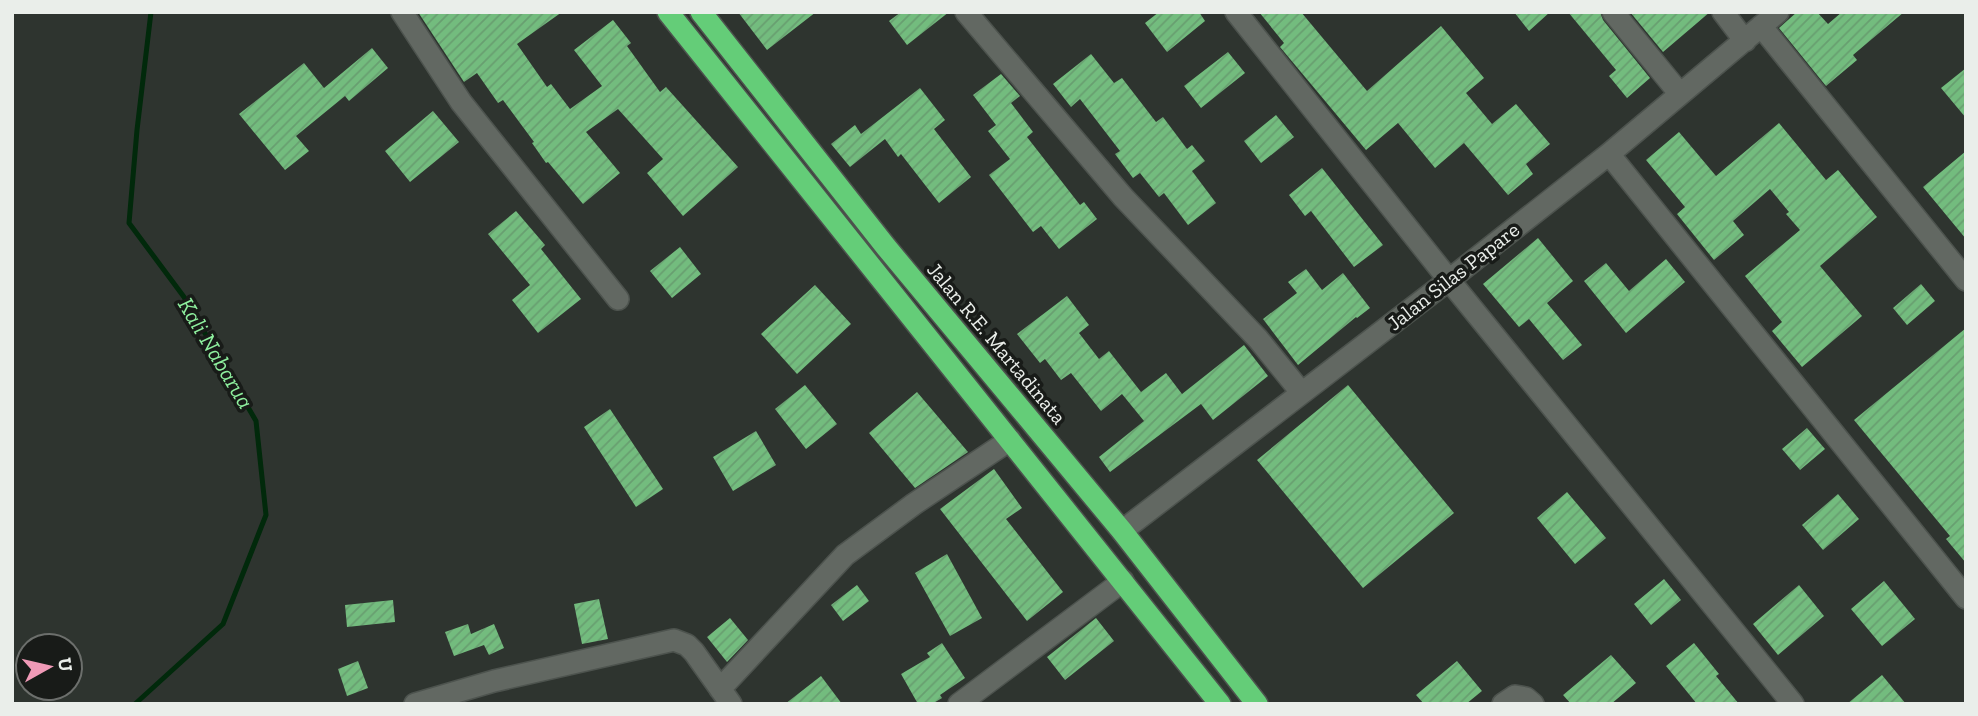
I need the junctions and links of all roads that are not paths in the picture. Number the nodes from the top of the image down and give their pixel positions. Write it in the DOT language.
graph roads {
  1 [pos="402,12"];
  2 [pos="668,12"];
  3 [pos="701,12"];
  4 [pos="967,12"];
  5 [pos="1236,12"];
  6 [pos="1613,12"];
  7 [pos="1723,12"];
  8 [pos="1778,12"];
  9 [pos="1762,26"];
  10 [pos="1745,41"];
  11 [pos="727,46"];
  12 [pos="708,62"];
  13 [pos="1680,94"];
  14 [pos="1609,154"];
  15 [pos="1966,279"];
  16 [pos="1449,280"];
  17 [pos="618,299"];
  18 [pos="1301,392"];
  19 [pos="1010,440"];
  20 [pos="1122,531"];
  21 [pos="1123,581"];
  22 [pos="1966,598"];
  23 [pos="725,696"];
  24 [pos="415,704"];
  25 [pos="959,704"];
  26 [pos="1220,704"];
  27 [pos="1257,704"];
  28 [pos="1503,704"];
  29 [pos="1533,704"];
  30 [pos="1793,704"];
  1 -- 17 [label="street"];
  2 -- 12 [label="highway"];
  3 -- 11 [label="highway, Jalan R.E. Martadinata"];
  4 -- 18 [label="street"];
  5 -- 16 [label="street"];
  6 -- 13 [label="street"];
  7 -- 10 [label="street"];
  8 -- 9 [label="street, Jalan Silas Papare"];
  9 -- 10 [label="street, Jalan Silas Papare"];
  9 -- 15 [label="street"];
  10 -- 13 [label="street, Jalan Silas Papare"];
  11 -- 12 [label="highway"];
  11 -- 20 [label="highway, Jalan R.E. Martadinata"];
  12 -- 19 [label="highway"];
  13 -- 14 [label="street, Jalan Silas Papare"];
  14 -- 16 [label="street, Jalan Silas Papare"];
  14 -- 22 [label="street"];
  16 -- 18 [label="street, Jalan Silas Papare"];
  16 -- 30 [label="street"];
  18 -- 20 [label="street, Jalan Silas Papare"];
  19 -- 21 [label="highway"];
  19 -- 23 [label="street"];
  20 -- 27 [label="highway, Jalan R.E. Martadinata"];
  21 -- 25 [label="street"];
  21 -- 26 [label="highway"];
  23 -- 24 [label="street"];
  28 -- 29 [label="street"];
}
